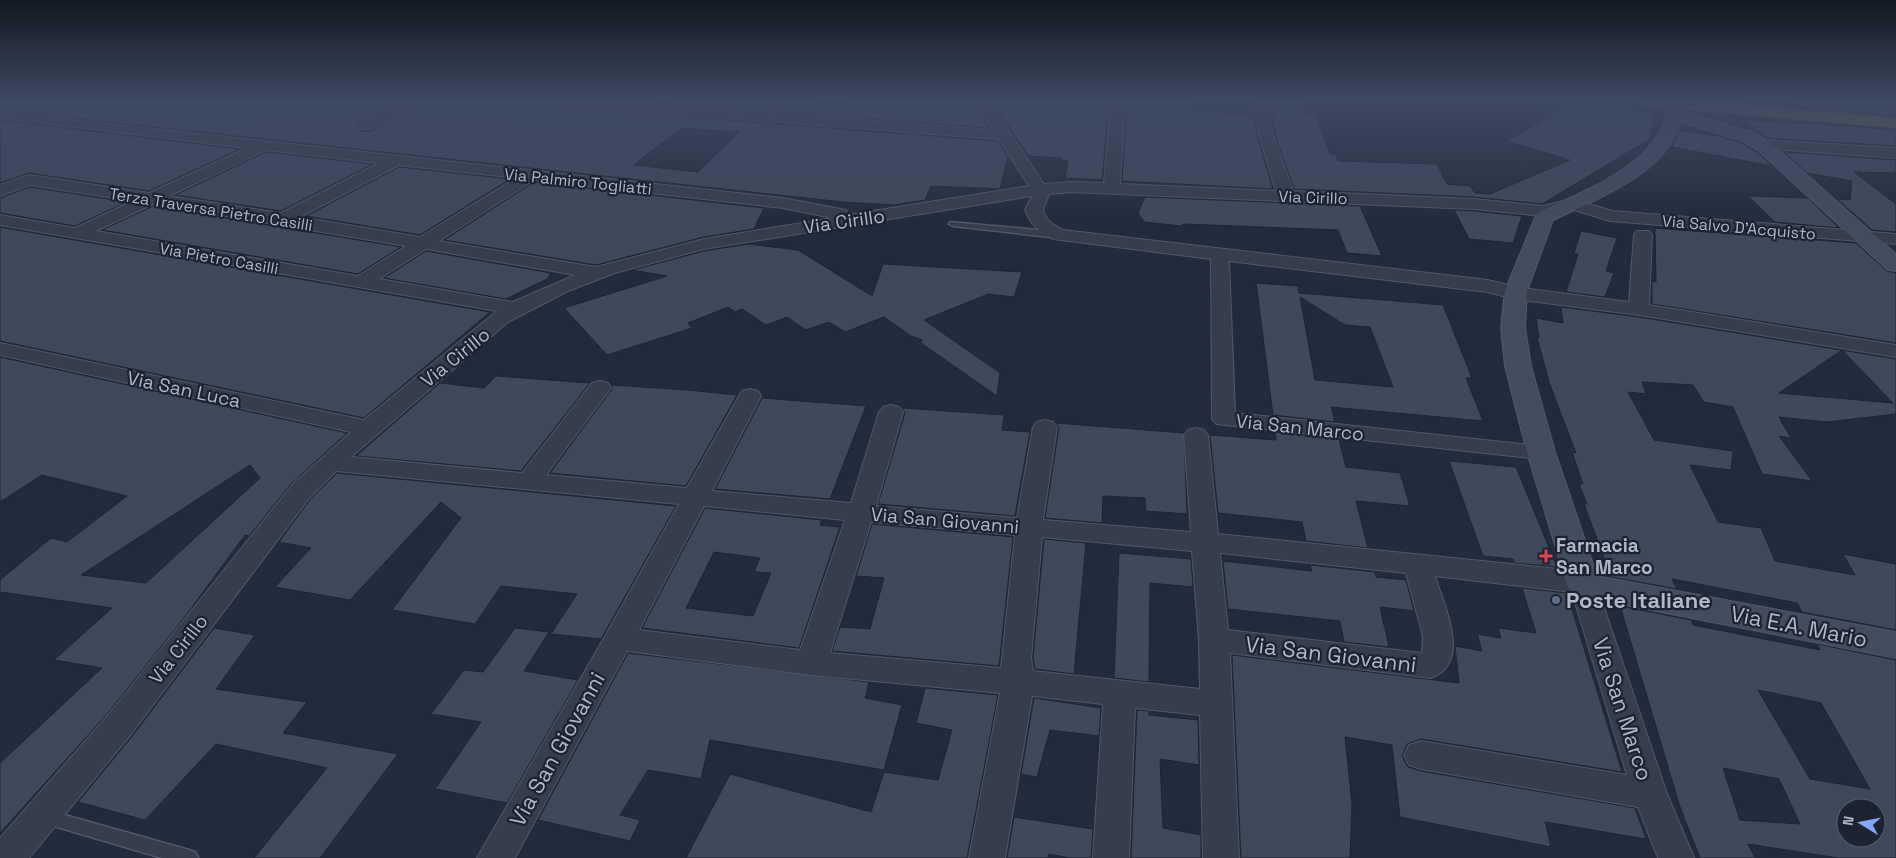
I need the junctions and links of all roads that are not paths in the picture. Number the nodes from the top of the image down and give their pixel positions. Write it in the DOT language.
graph roads {
  1 [pos="222,141"];
  2 [pos="1009,141"];
  3 [pos="1115,141"];
  4 [pos="1268,141"];
  5 [pos="1664,141"];
  6 [pos="1755,141"];
  7 [pos="1762,145"];
  8 [pos="263,146"];
  9 [pos="1896,153"];
  10 [pos="395,161"];
  11 [pos="530,176"];
  12 [pos="1112,188"];
  13 [pos="1040,190"];
  14 [pos="0,192"];
  15 [pos="1286,196"];
  16 [pos="150,199"];
  17 [pos="1578,206"];
  18 [pos="862,218"];
  19 [pos="283,219"];
  20 [pos="3,223"];
  21 [pos="954,224"];
  22 [pos="76,234"];
  23 [pos="1059,235"];
  24 [pos="1643,236"];
  25 [pos="1864,237"];
  26 [pos="1896,239"];
  27 [pos="424,243"];
  28 [pos="1220,254"];
  29 [pos="1896,265"];
  30 [pos="596,272"];
  31 [pos="361,282"];
  32 [pos="1515,293"];
  33 [pos="514,308"];
  34 [pos="1639,309"];
  35 [pos="0,349"];
  36 [pos="1896,350"];
  37 [pos="600,388"];
  38 [pos="750,396"];
  39 [pos="891,412"];
  40 [pos="1045,427"];
  41 [pos="367,428"];
  42 [pos="1196,435"];
  43 [pos="1540,452"];
  44 [pos="330,463"];
  45 [pos="529,481"];
  46 [pos="697,497"];
  47 [pos="861,513"];
  48 [pos="1029,527"];
  49 [pos="1206,542"];
  50 [pos="1418,564"];
  51 [pos="1584,585"];
  52 [pos="619,639"];
  53 [pos="1214,640"];
  54 [pos="1896,644"];
  55 [pos="811,662"];
  56 [pos="1018,682"];
  57 [pos="1120,693"];
  58 [pos="1216,704"];
  59 [pos="1421,754"];
  60 [pos="1650,794"];
  61 [pos="44,816"];
  62 [pos="6,858"];
  63 [pos="190,858"];
  64 [pos="495,858"];
  65 [pos="987,858"];
  66 [pos="1111,858"];
  67 [pos="1221,858"];
  68 [pos="1676,858"];
  1 -- 8 [label="street, Via Palmiro Togliatti"];
  2 -- 13 [label="street"];
  3 -- 12 [label="street"];
  4 -- 15 [label="street"];
  5 -- 17 [label="main road, Via San Marco"];
  6 -- 7 [label="main road, Via San Marco"];
  7 -- 9 [label="street"];
  7 -- 25 [label="main road"];
  8 -- 10 [label="street, Via Palmiro Togliatti"];
  8 -- 16 [label="street"];
  10 -- 11 [label="street, Via Palmiro Togliatti"];
  10 -- 19 [label="street"];
  11 -- 18 [label="street, Via Palmiro Togliatti"];
  11 -- 27 [label="street"];
  12 -- 13 [label="street, Via Cirillo"];
  12 -- 15 [label="street, Via Cirillo"];
  13 -- 18 [label="street, Via Cirillo"];
  13 -- 23 [label="street"];
  14 -- 16 [label="street, Terza Traversa Pietro Casilli"];
  15 -- 17 [label="street, Via Cirillo"];
  16 -- 19 [label="street, Terza Traversa Pietro Casilli"];
  16 -- 22 [label="street"];
  17 -- 25 [label="street, Via Salvo D'Acquisto"];
  17 -- 32 [label="main road, Via San Marco"];
  18 -- 30 [label="street, Via Cirillo"];
  19 -- 27 [label="street, Terza Traversa Pietro Casilli"];
  20 -- 22 [label="street, Via Pietro Casilli"];
  21 -- 23 [label="lane"];
  22 -- 31 [label="street, Via Pietro Casilli"];
  23 -- 28 [label="street"];
  24 -- 34 [label="street"];
  25 -- 26 [label="street, Via Salvo D'Acquisto"];
  25 -- 29 [label="main road"];
  27 -- 30 [label="street, Terza Traversa Pietro Casilli"];
  27 -- 31 [label="street"];
  28 -- 32 [label="street"];
  28 -- 43 [label="street, Via San Marco"];
  30 -- 33 [label="street, Via Cirillo"];
  31 -- 33 [label="street, Via Pietro Casilli"];
  32 -- 34 [label="street"];
  32 -- 43 [label="main road, Via San Marco"];
  33 -- 41 [label="street, Via Cirillo"];
  34 -- 36 [label="street"];
  35 -- 41 [label="street, Via San Luca"];
  37 -- 45 [label="street"];
  38 -- 46 [label="street, Via San Giovanni"];
  39 -- 47 [label="street, Via San Giovanni"];
  40 -- 48 [label="street, Via San Giovanni"];
  41 -- 44 [label="street, Via Cirillo"];
  42 -- 49 [label="street"];
  43 -- 51 [label="main road, Via San Marco"];
  44 -- 45 [label="street, Via San Giovanni"];
  44 -- 61 [label="street, Via Cirillo"];
  45 -- 46 [label="street, Via San Giovanni"];
  46 -- 47 [label="street, Via San Giovanni"];
  46 -- 52 [label="street, Via San Giovanni"];
  47 -- 48 [label="street, Via San Giovanni"];
  47 -- 55 [label="street, Via San Giovanni"];
  48 -- 49 [label="street, Via San Giovanni"];
  48 -- 56 [label="street, Via San Giovanni"];
  49 -- 50 [label="street, Via San Giovanni"];
  49 -- 53 [label="street"];
  50 -- 51 [label="street, Via San Giovanni"];
  50 -- 53 [label="street, Via San Giovanni"];
  51 -- 54 [label="main road, Via E.A. Mario"];
  51 -- 60 [label="street, Via San Marco"];
  52 -- 55 [label="street"];
  52 -- 64 [label="street, Via San Giovanni"];
  53 -- 58 [label="street"];
  55 -- 56 [label="street"];
  56 -- 57 [label="street"];
  56 -- 65 [label="street, Via San Giovanni"];
  57 -- 58 [label="street"];
  57 -- 66 [label="street"];
  58 -- 67 [label="street"];
  59 -- 60 [label="street, Via San Marco"];
  60 -- 68 [label="street, Via San Marco"];
  61 -- 62 [label="street, Via Cirillo"];
  61 -- 63 [label="lane"];
}
